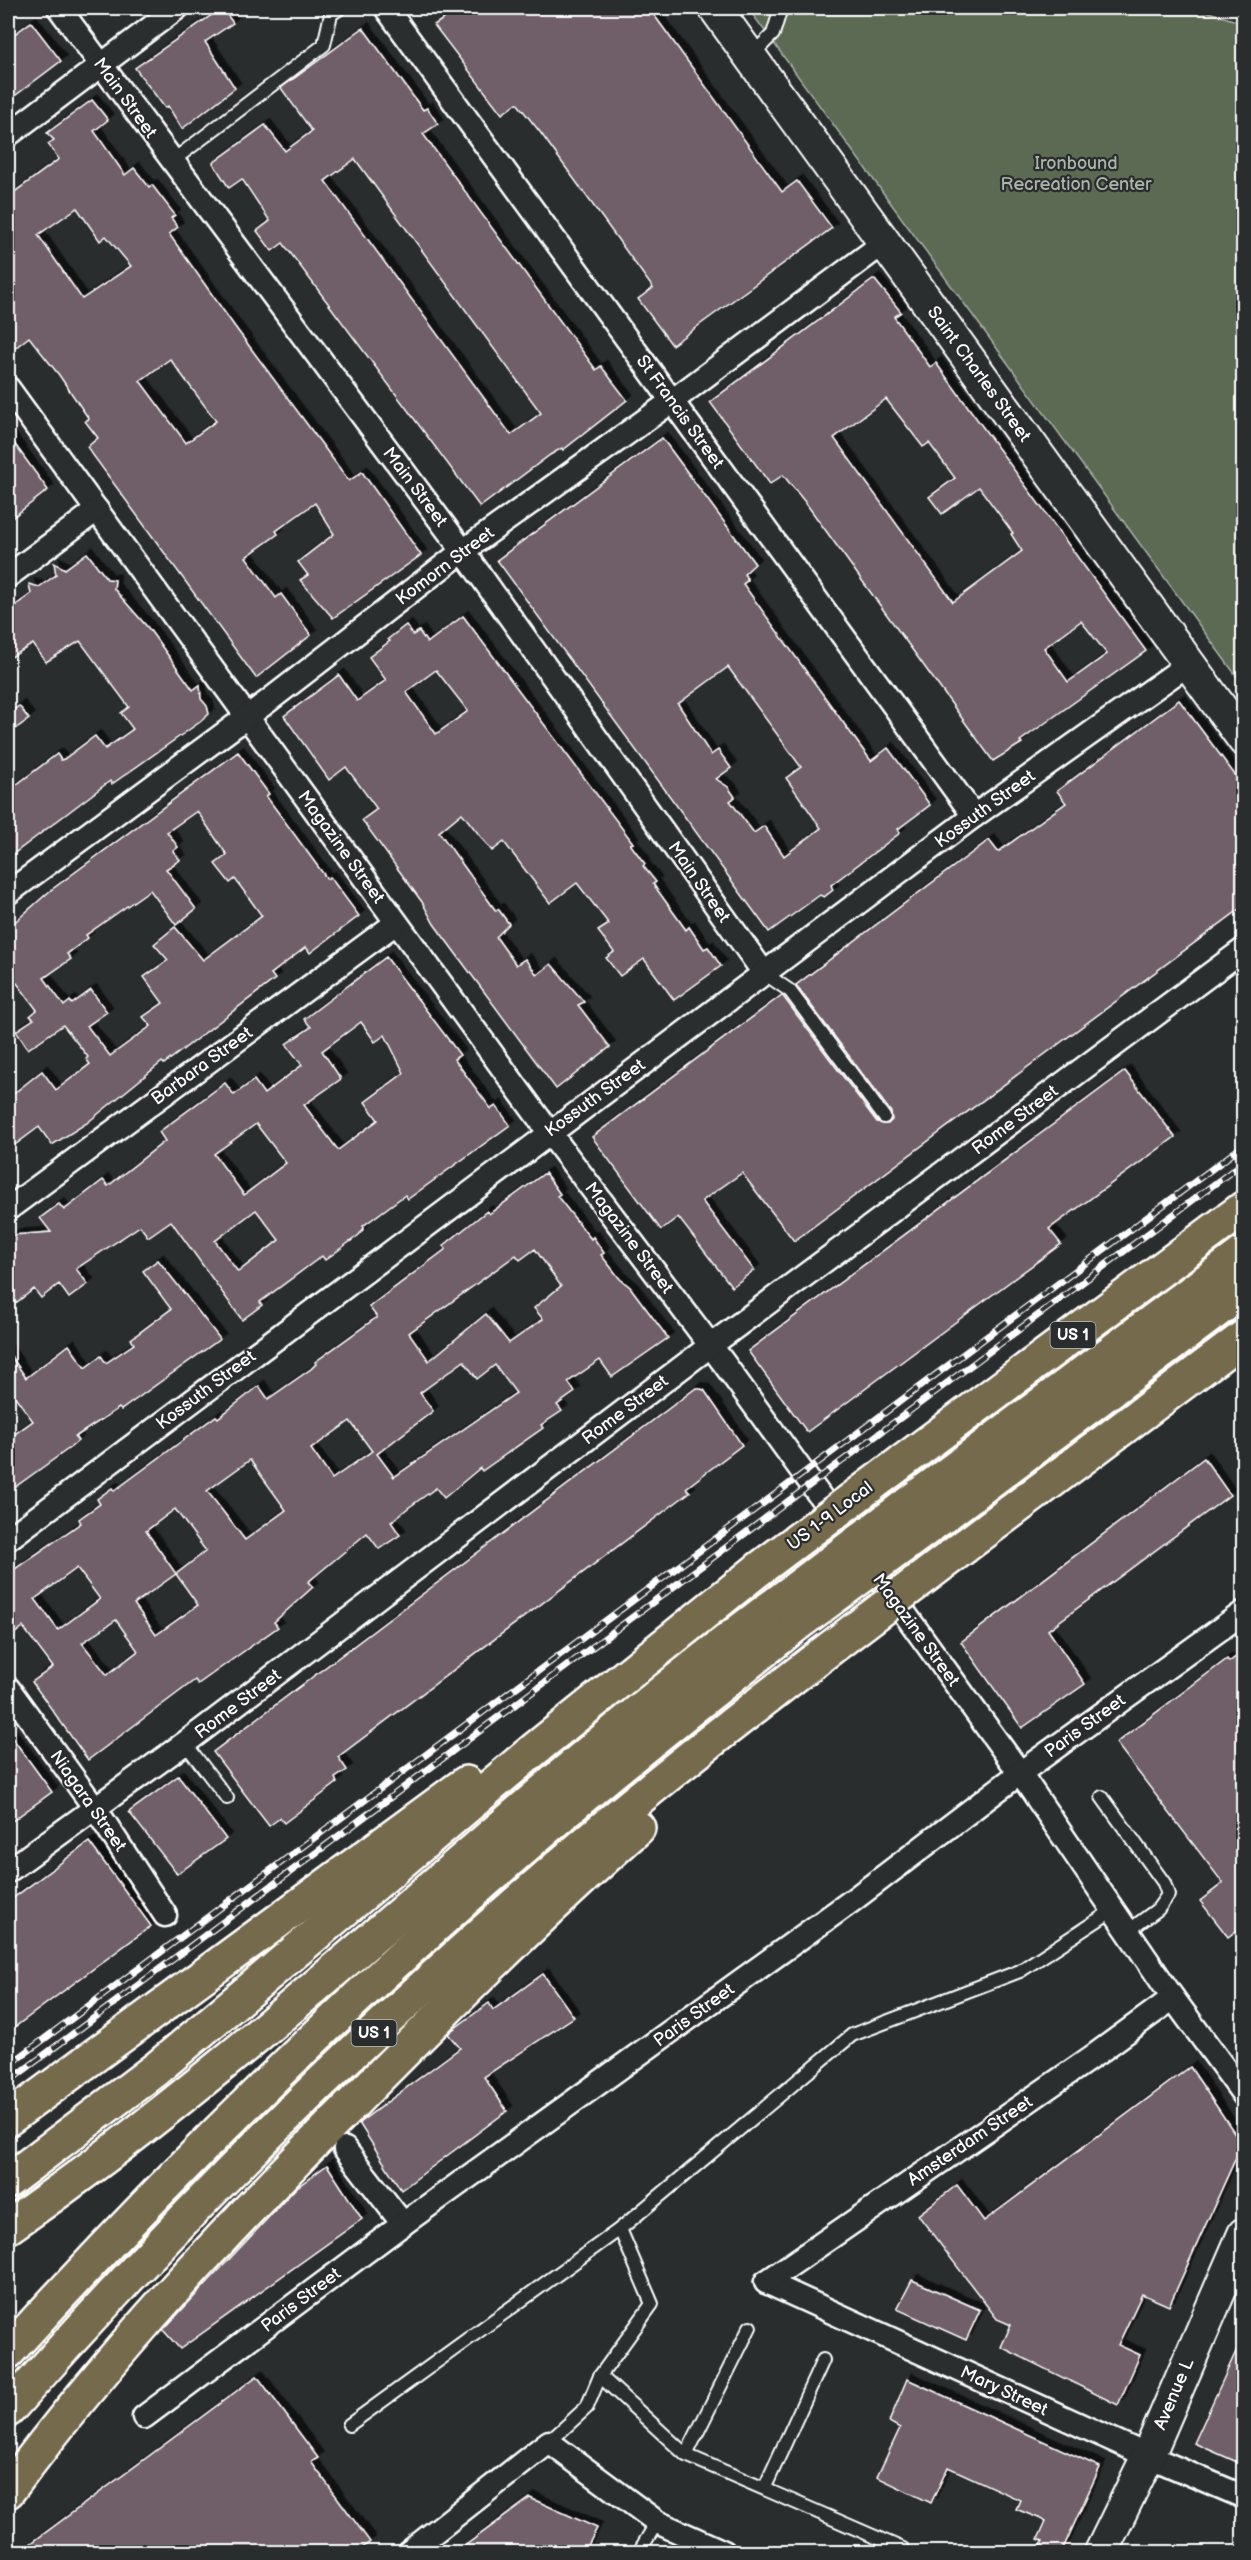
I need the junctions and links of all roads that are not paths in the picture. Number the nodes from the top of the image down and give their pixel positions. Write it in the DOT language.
graph roads {
  1 [pos="59,8"];
  2 [pos="177,8"];
  3 [pos="339,8"];
  4 [pos="386,8"];
  5 [pos="715,8"];
  6 [pos="781,8"];
  7 [pos="751,57"];
  8 [pos="101,65"];
  9 [pos="8,135"];
  10 [pos="171,162"];
  11 [pos="885,242"];
  12 [pos="8,388"];
  13 [pos="672,401"];
  14 [pos="98,510"];
  15 [pos="463,551"];
  16 [pos="8,576"];
  17 [pos="1187,665"];
  18 [pos="247,715"];
  19 [pos="1244,740"];
  20 [pos="974,816"];
  21 [pos="8,893"];
  22 [pos="396,923"];
  23 [pos="1244,949"];
  24 [pos="764,973"];
  25 [pos="884,1117"];
  26 [pos="549,1132"];
  27 [pos="1244,1208"];
  28 [pos="8,1209"];
  29 [pos="1244,1253"];
  30 [pos="1244,1290"];
  31 [pos="1244,1337"];
  32 [pos="710,1346"];
  33 [pos="934,1504"];
  34 [pos="8,1539"];
  35 [pos="789,1612"];
  36 [pos="1244,1612"];
  37 [pos="8,1688"];
  38 [pos="774,1692"];
  39 [pos="186,1743"];
  40 [pos="535,1749"];
  41 [pos="1020,1773"];
  42 [pos="1102,1797"];
  43 [pos="227,1798"];
  44 [pos="95,1808"];
  45 [pos="8,1871"];
  46 [pos="1113,1910"];
  47 [pos="165,1915"];
  48 [pos="1128,1932"];
  49 [pos="1173,1998"];
  50 [pos="1244,2095"];
  51 [pos="8,2119"];
  52 [pos="345,2149"];
  53 [pos="13,2178"];
  54 [pos="403,2224"];
  55 [pos="8,2227"];
  56 [pos="620,2229"];
  57 [pos="1244,2234"];
  58 [pos="766,2282"];
  59 [pos="750,2327"];
  60 [pos="8,2352"];
  61 [pos="823,2360"];
  62 [pos="600,2376"];
  63 [pos="8,2410"];
  64 [pos="144,2417"];
  65 [pos="349,2425"];
  66 [pos="549,2442"];
  67 [pos="686,2455"];
  68 [pos="1148,2456"];
  69 [pos="765,2487"];
  70 [pos="8,2491"];
  71 [pos="1244,2497"];
  72 [pos="657,2522"];
  73 [pos="903,2549"];
  74 [pos="409,2553"];
  75 [pos="639,2553"];
  76 [pos="724,2553"];
  77 [pos="1101,2553"];
  1 -- 8 [label="street, Main Street"];
  2 -- 8 [label="street"];
  3 -- 10 [label="lane"];
  4 -- 13 [label="street, St Francis Street"];
  5 -- 7 [label="street, Saint Charles Street"];
  6 -- 7 [label="lane"];
  7 -- 11 [label="street, Saint Charles Street"];
  8 -- 9 [label="street"];
  8 -- 10 [label="street, Main Street"];
  10 -- 15 [label="street, Main Street"];
  11 -- 13 [label="street, Komorn Street"];
  11 -- 17 [label="street, Saint Charles Street"];
  12 -- 14 [label="street, Magazine Street"];
  13 -- 15 [label="street, Komorn Street"];
  13 -- 20 [label="street, St Francis Street"];
  14 -- 16 [label="street"];
  14 -- 18 [label="street, Magazine Street"];
  15 -- 18 [label="street, Komorn Street"];
  15 -- 24 [label="street, Main Street"];
  17 -- 19 [label="street, Saint Charles Street"];
  17 -- 20 [label="street, Kossuth Street"];
  18 -- 21 [label="street, Komorn Street"];
  18 -- 22 [label="street, Magazine Street"];
  20 -- 24 [label="street, Kossuth Street"];
  22 -- 26 [label="street, Magazine Street"];
  22 -- 28 [label="street, Barbara Street"];
  23 -- 32 [label="street, Rome Street"];
  24 -- 25 [label="lane"];
  24 -- 26 [label="street, Kossuth Street"];
  26 -- 32 [label="street, Magazine Street"];
  26 -- 34 [label="street, Kossuth Street"];
  27 -- 40 [label="highway, US 1-9 Local / US 1, bridge"];
  29 -- 33 [label="highway"];
  30 -- 33 [label="highway"];
  31 -- 38 [label="highway, US 1, bridge"];
  32 -- 39 [label="street, Rome Street"];
  32 -- 41 [label="street, Magazine Street"];
  33 -- 35 [label="highway, bridge"];
  35 -- 55 [label="highway"];
  35 -- 60 [label="highway"];
  36 -- 41 [label="street, Paris Street"];
  37 -- 44 [label="street, Niagara Street"];
  38 -- 63 [label="highway, US 1"];
  38 -- 70 [label="highway"];
  39 -- 43 [label="lane"];
  39 -- 44 [label="street, Rome Street"];
  40 -- 51 [label="highway"];
  40 -- 53 [label="highway, US 1"];
  41 -- 46 [label="street, Magazine Street"];
  41 -- 54 [label="street, Paris Street"];
  42 -- 48 [label="lane"];
  44 -- 45 [label="street, Rome Street"];
  44 -- 47 [label="street, Niagara Street"];
  46 -- 48 [label="street, Magazine Street"];
  46 -- 56 [label="lane"];
  48 -- 49 [label="street, Magazine Street"];
  49 -- 50 [label="street, Magazine Street"];
  49 -- 58 [label="street, Amsterdam Street"];
  52 -- 54 [label="street"];
  54 -- 64 [label="street, Paris Street"];
  56 -- 62 [label="lane"];
  56 -- 65 [label="lane"];
  57 -- 68 [label="street, Avenue L"];
  58 -- 68 [label="street, Mary Street"];
  59 -- 67 [label="lane"];
  61 -- 69 [label="lane"];
  62 -- 66 [label="lane"];
  62 -- 67 [label="lane"];
  66 -- 72 [label="street"];
  66 -- 74 [label="street"];
  67 -- 69 [label="lane"];
  68 -- 71 [label="street, Mary Street"];
  68 -- 77 [label="street, Avenue L"];
  69 -- 73 [label="lane"];
  72 -- 75 [label="lane"];
  72 -- 76 [label="street"];
}
